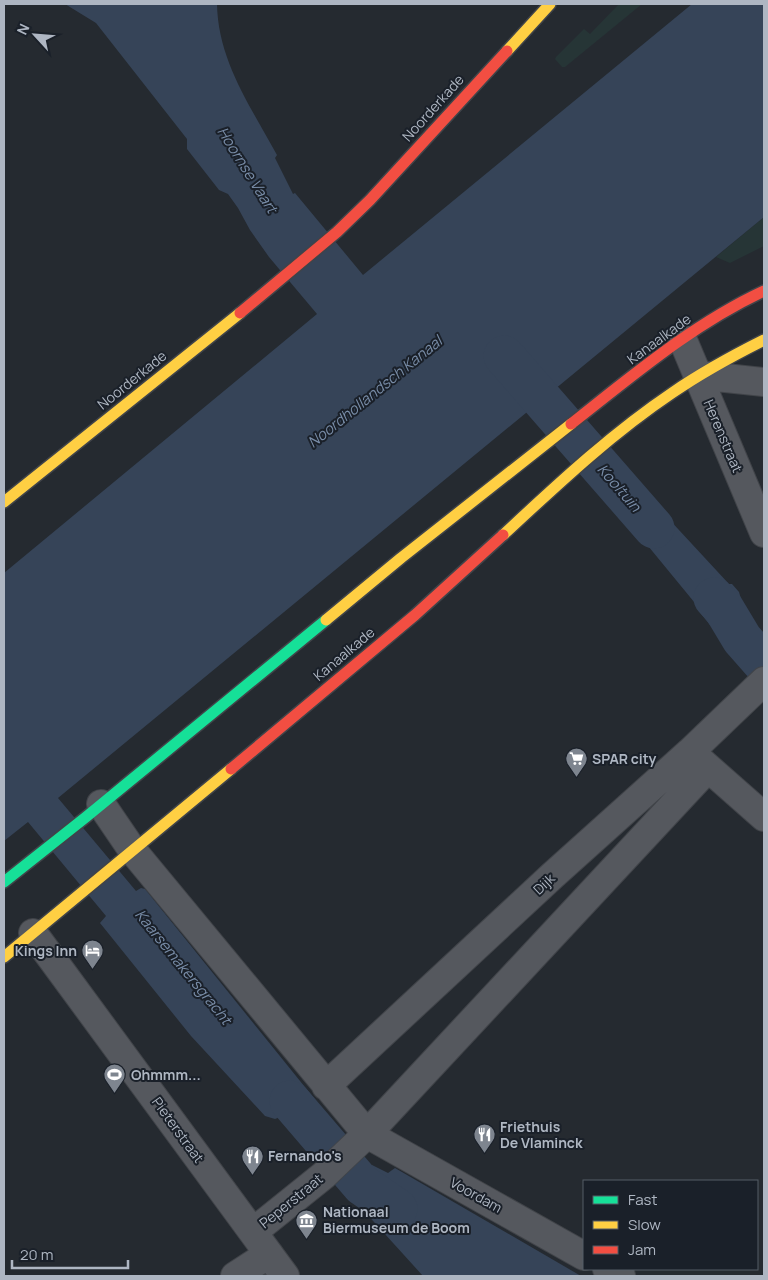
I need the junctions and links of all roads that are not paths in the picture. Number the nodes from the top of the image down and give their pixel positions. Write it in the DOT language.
graph roads {
  1 [pos="550,4"];
  2 [pos="764,291"];
  3 [pos="682,338"];
  4 [pos="764,340"];
  5 [pos="697,375"];
  6 [pos="764,382"];
  7 [pos="4,502"];
  8 [pos="764,533"];
  9 [pos="763,682"];
  10 [pos="699,760"];
  11 [pos="94,811"];
  12 [pos="764,817"];
  13 [pos="128,855"];
  14 [pos="4,882"];
  15 [pos="33,933"];
  16 [pos="4,957"];
  17 [pos="326,1086"];
  18 [pos="360,1141"];
  19 [pos="253,1232"];
  20 [pos="270,1254"];
  21 [pos="583,1255"];
  22 [pos="609,1270"];
  23 [pos="235,1276"];
  24 [pos="285,1276"];
  25 [pos="621,1276"];
  1 -- 7 [label="street, Noorderkade"];
  2 -- 3 [label="street, Kanaalkade"];
  3 -- 5 [label="street, Herenstraat"];
  3 -- 11 [label="street, Kanaalkade"];
  4 -- 5 [label="street"];
  5 -- 6 [label="street"];
  5 -- 8 [label="street, Herenstraat"];
  5 -- 13 [label="street, Kanaalkade"];
  9 -- 10 [label="street, Dijk"];
  10 -- 12 [label="street"];
  10 -- 17 [label="street, Dijk"];
  10 -- 18 [label="street, Dijk"];
  11 -- 13 [label="street"];
  11 -- 14 [label="street"];
  13 -- 15 [label="street, Kanaalkade"];
  13 -- 17 [label="street"];
  15 -- 16 [label="street"];
  15 -- 19 [label="street, Pieterstraat"];
  17 -- 18 [label="street"];
  18 -- 19 [label="street, Peperstraat"];
  18 -- 21 [label="street, Voordam"];
  19 -- 20 [label="street, Pieterstraat"];
  20 -- 23 [label="street"];
  20 -- 24 [label="street, Pieterstraat"];
  22 -- 25 [label="street"];
}
